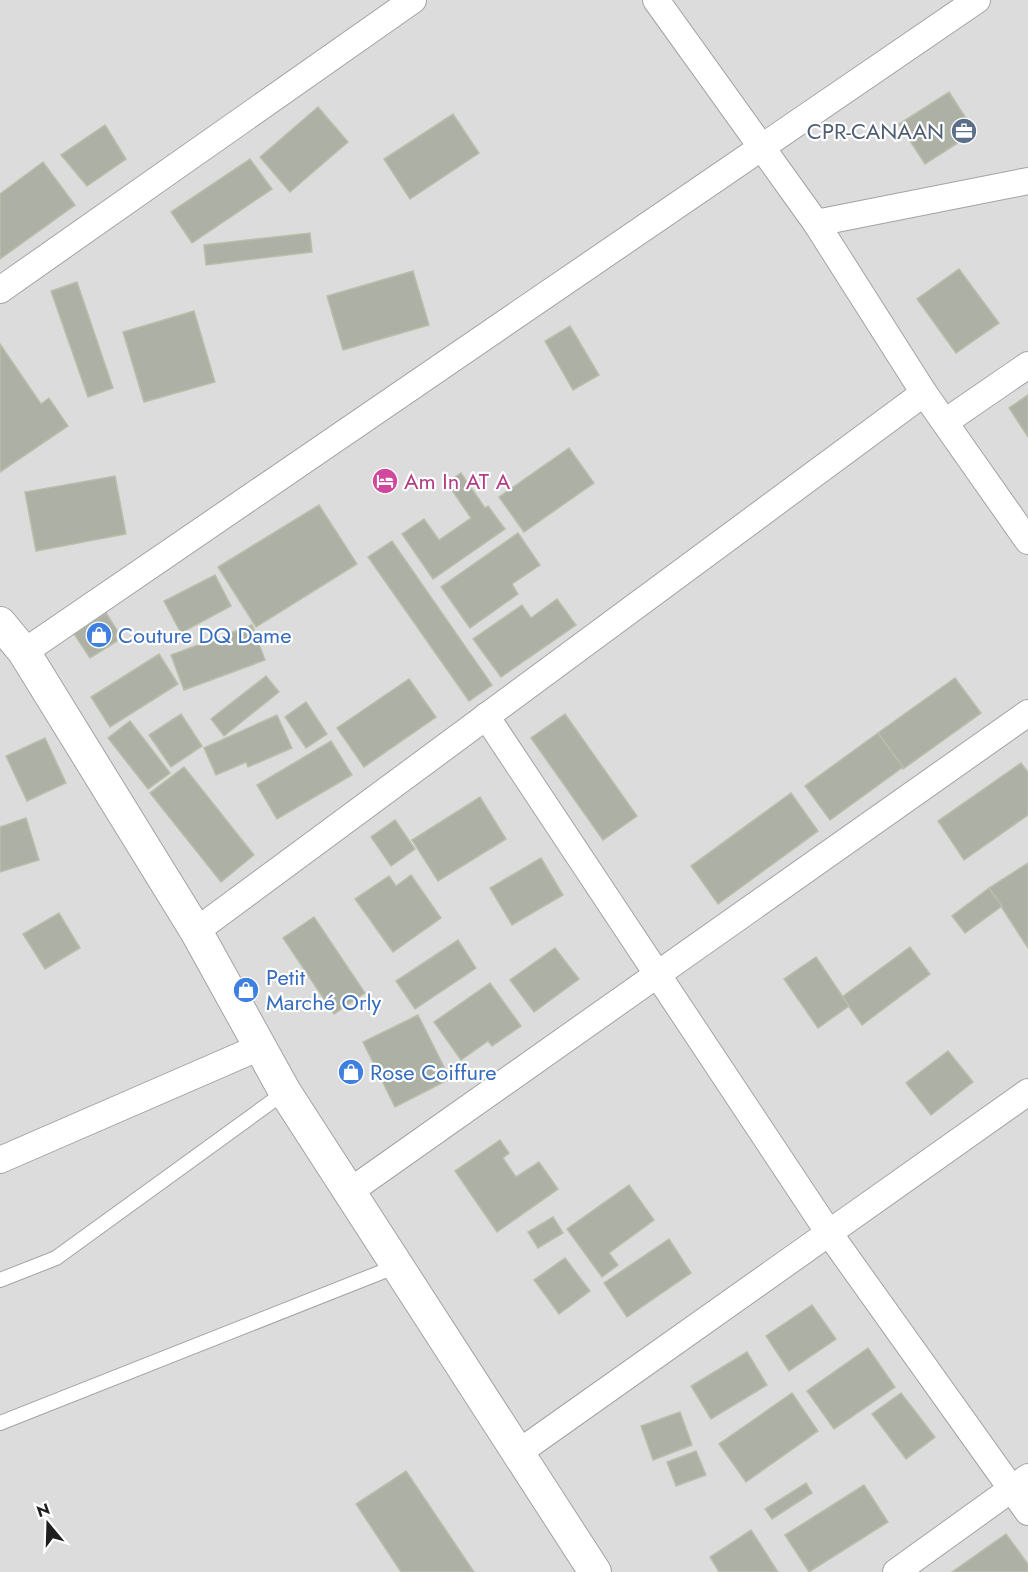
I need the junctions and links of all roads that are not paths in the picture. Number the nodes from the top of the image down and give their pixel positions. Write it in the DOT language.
graph roads {
  1 [pos="413,0"];
  2 [pos="656,0"];
  3 [pos="977,0"];
  4 [pos="762,147"];
  5 [pos="1028,181"];
  6 [pos="816,223"];
  7 [pos="0,290"];
  8 [pos="1028,365"];
  9 [pos="924,393"];
  10 [pos="945,423"];
  11 [pos="1028,541"];
  12 [pos="0,623"];
  13 [pos="24,652"];
  14 [pos="1028,713"];
  15 [pos="486,716"];
  16 [pos="196,931"];
  17 [pos="658,975"];
  18 [pos="260,1047"];
  19 [pos="285,1092"];
  20 [pos="1028,1092"];
  21 [pos="0,1160"];
  22 [pos="349,1192"];
  23 [pos="829,1233"];
  24 [pos="397,1266"];
  25 [pos="0,1280"];
  26 [pos="0,1423"];
  27 [pos="518,1453"];
  28 [pos="1020,1483"];
  29 [pos="1028,1512"];
  30 [pos="595,1572"];
  31 [pos="896,1572"];
  1 -- 7 [label="street"];
  2 -- 4 [label="street"];
  3 -- 4 [label="street"];
  4 -- 6 [label="street"];
  4 -- 13 [label="street"];
  5 -- 6 [label="street"];
  6 -- 9 [label="street"];
  8 -- 10 [label="street"];
  9 -- 10 [label="street"];
  9 -- 15 [label="street"];
  10 -- 11 [label="street"];
  12 -- 13 [label="street"];
  13 -- 16 [label="street"];
  14 -- 17 [label="street"];
  15 -- 16 [label="street"];
  15 -- 17 [label="street"];
  16 -- 18 [label="street"];
  17 -- 22 [label="street"];
  17 -- 23 [label="street"];
  18 -- 19 [label="street"];
  18 -- 21 [label="street"];
  19 -- 22 [label="street"];
  19 -- 25 [label="lane"];
  20 -- 23 [label="street"];
  22 -- 24 [label="street"];
  23 -- 27 [label="street"];
  23 -- 28 [label="street"];
  24 -- 26 [label="lane"];
  24 -- 27 [label="street"];
  27 -- 30 [label="street"];
  28 -- 29 [label="street"];
  28 -- 31 [label="street"];
}
